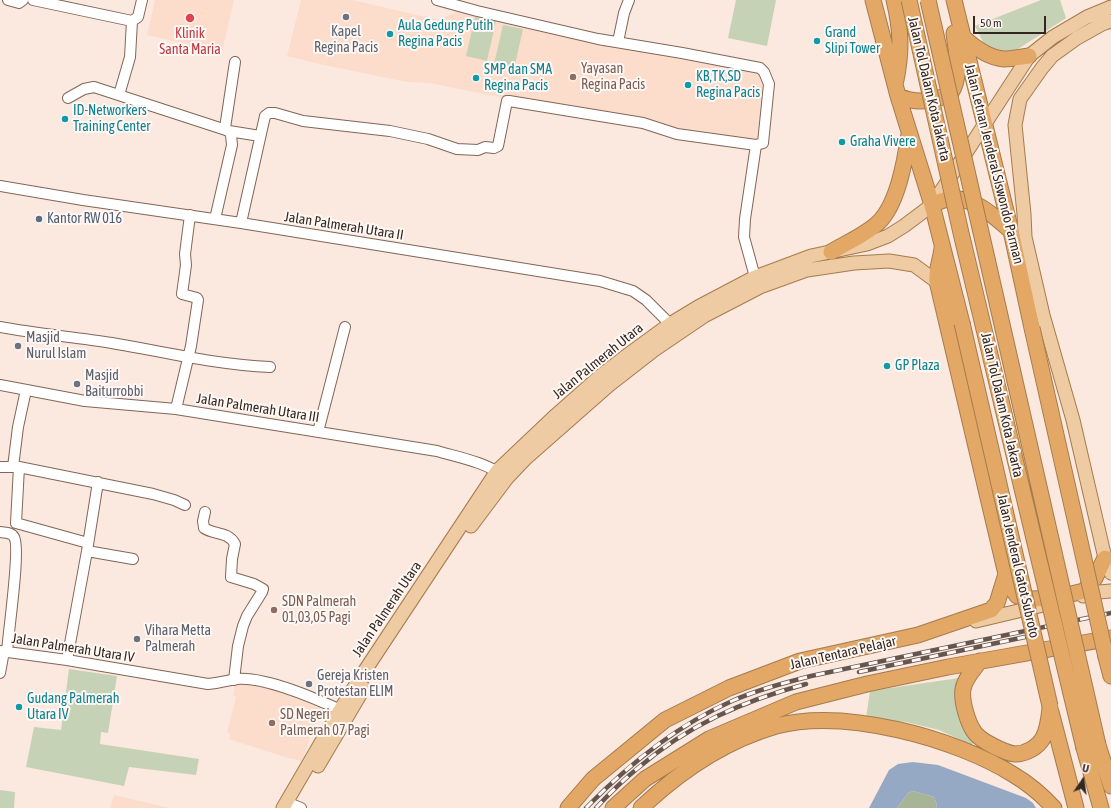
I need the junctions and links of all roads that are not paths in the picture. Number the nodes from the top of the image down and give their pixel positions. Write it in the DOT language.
graph roads {
  1 [pos="8,0"];
  2 [pos="23,0"];
  3 [pos="33,0"];
  4 [pos="142,0"];
  5 [pos="437,0"];
  6 [pos="629,0"];
  7 [pos="873,0"];
  8 [pos="894,0"];
  9 [pos="909,0"];
  10 [pos="928,0"];
  11 [pos="955,5"];
  12 [pos="1111,6"];
  13 [pos="1111,20"];
  14 [pos="132,21"];
  15 [pos="963,37"];
  16 [pos="618,42"];
  17 [pos="1029,56"];
  18 [pos="235,62"];
  19 [pos="897,90"];
  20 [pos="119,95"];
  21 [pos="68,98"];
  22 [pos="985,124"];
  23 [pos="227,129"];
  24 [pos="909,131"];
  25 [pos="260,136"];
  26 [pos="756,145"];
  27 [pos="0,186"];
  28 [pos="932,204"];
  29 [pos="190,215"];
  30 [pos="215,219"];
  31 [pos="241,223"];
  32 [pos="1011,231"];
  33 [pos="942,248"];
  34 [pos="830,252"];
  35 [pos="1025,266"];
  36 [pos="937,281"];
  37 [pos="757,282"];
  38 [pos="955,295"];
  39 [pos="0,327"];
  40 [pos="345,327"];
  41 [pos="673,329"];
  42 [pos="188,357"];
  43 [pos="270,367"];
  44 [pos="0,385"];
  45 [pos="26,390"];
  46 [pos="176,409"];
  47 [pos="318,432"];
  48 [pos="0,467"];
  49 [pos="502,474"];
  50 [pos="98,482"];
  51 [pos="184,505"];
  52 [pos="205,512"];
  53 [pos="0,532"];
  54 [pos="88,547"];
  55 [pos="1105,558"];
  56 [pos="133,559"];
  57 [pos="1111,573"];
  58 [pos="1006,574"];
  59 [pos="1111,591"];
  60 [pos="918,635"];
  61 [pos="1111,638"];
  62 [pos="3,651"];
  63 [pos="67,660"];
  64 [pos="980,661"];
  65 [pos="0,673"];
  66 [pos="1111,676"];
  67 [pos="234,680"];
  68 [pos="1050,707"];
  69 [pos="345,712"];
  70 [pos="710,746"];
  71 [pos="1091,747"];
  72 [pos="1111,786"];
  73 [pos="291,806"];
  74 [pos="568,808"];
  75 [pos="613,808"];
  76 [pos="641,808"];
  77 [pos="1054,808"];
  78 [pos="1076,808"];
  79 [pos="1101,808"];
  1 -- 2 [label="street"];
  3 -- 14 [label="street"];
  4 -- 14 [label="street"];
  5 -- 16 [label="street"];
  6 -- 16 [label="street"];
  7 -- 19 [label="highway"];
  8 -- 19 [label="highway"];
  9 -- 71 [label="highway, Jalan Tol Dalam Kota Jakarta, bridge"];
  10 -- 71 [label="highway, Jalan Tol Dalam Kota Jakarta, bridge"];
  11 -- 15 [label="highway, Jalan Letnan Jenderal Siswondo Parman"];
  11 -- 19 [label="highway"];
  12 -- 17 [label="main road, Jalan Palmerah Utara"];
  13 -- 35 [label="main road"];
  14 -- 20 [label="street"];
  15 -- 17 [label="highway"];
  15 -- 22 [label="highway, Jalan Letnan Jenderal Siswondo Parman"];
  16 -- 26 [label="street"];
  17 -- 22 [label="main road, Jalan Palmerah Utara"];
  18 -- 23 [label="street"];
  19 -- 24 [label="highway"];
  20 -- 21 [label="street"];
  20 -- 23 [label="street"];
  22 -- 28 [label="main road, Jalan Palmerah Utara"];
  22 -- 32 [label="highway, Jalan Letnan Jenderal Siswondo Parman"];
  23 -- 25 [label="street"];
  23 -- 30 [label="street"];
  24 -- 28 [label="highway"];
  24 -- 34 [label="highway"];
  25 -- 26 [label="street"];
  25 -- 31 [label="street"];
  26 -- 37 [label="street"];
  27 -- 29 [label="street, Jalan Palmerah Utara II"];
  28 -- 32 [label="highway"];
  28 -- 33 [label="highway"];
  28 -- 34 [label="main road, Jalan Palmerah Utara"];
  29 -- 30 [label="street, Jalan Palmerah Utara II"];
  29 -- 42 [label="street"];
  30 -- 31 [label="street, Jalan Palmerah Utara II"];
  31 -- 41 [label="street, Jalan Palmerah Utara II"];
  32 -- 35 [label="highway, Jalan Letnan Jenderal Siswondo Parman"];
  33 -- 36 [label="highway, Jalan Jenderal Gatot Subroto"];
  33 -- 38 [label="highway"];
  34 -- 37 [label="main road, Jalan Palmerah Utara"];
  35 -- 55 [label="main road"];
  35 -- 66 [label="highway, Jalan Letnan Jenderal Siswondo Parman, bridge"];
  36 -- 37 [label="main road, Jalan Palmerah Utara"];
  36 -- 38 [label="main road, Jalan Palmerah Utara"];
  36 -- 58 [label="highway, Jalan Jenderal Gatot Subroto"];
  37 -- 41 [label="main road, Jalan Palmerah Utara"];
  38 -- 68 [label="highway, Jalan Jenderal Gatot Subroto, bridge"];
  39 -- 42 [label="street"];
  40 -- 47 [label="street"];
  41 -- 49 [label="main road, Jalan Palmerah Utara"];
  42 -- 43 [label="street"];
  42 -- 46 [label="street"];
  44 -- 45 [label="street, Jalan Palmerah Utara III"];
  45 -- 46 [label="street, Jalan Palmerah Utara III"];
  45 -- 48 [label="street"];
  46 -- 47 [label="street, Jalan Palmerah Utara III"];
  47 -- 49 [label="street, Jalan Palmerah Utara III"];
  49 -- 69 [label="main road, Jalan Palmerah Utara"];
  50 -- 51 [label="street"];
  50 -- 54 [label="street"];
  50 -- 54 [label="street"];
  52 -- 67 [label="street"];
  53 -- 62 [label="street"];
  54 -- 56 [label="street"];
  54 -- 63 [label="street"];
  55 -- 57 [label="main road"];
  55 -- 58 [label="highway"];
  58 -- 60 [label="highway, Jalan Jenderal Gatot Subroto"];
  59 -- 60 [label="main road, Jalan Tentara Pelajar"];
  60 -- 74 [label="highway, Jalan Tentara Pelajar"];
  61 -- 64 [label="highway"];
  62 -- 63 [label="street, Jalan Palmerah Utara IV"];
  62 -- 65 [label="street"];
  63 -- 67 [label="street, Jalan Palmerah Utara IV"];
  64 -- 68 [label="highway"];
  64 -- 70 [label="highway"];
  67 -- 69 [label="street, Jalan Palmerah Utara IV"];
  68 -- 78 [label="highway, Jalan Jenderal Gatot Subroto"];
  69 -- 73 [label="main road, Jalan Palmerah Utara"];
  70 -- 75 [label="highway"];
  70 -- 76 [label="highway"];
  70 -- 77 [label="highway"];
  71 -- 72 [label="highway, Jalan Tol Dalam Kota Jakarta"];
  71 -- 79 [label="highway, Jalan Tol Dalam Kota Jakarta"];
}
